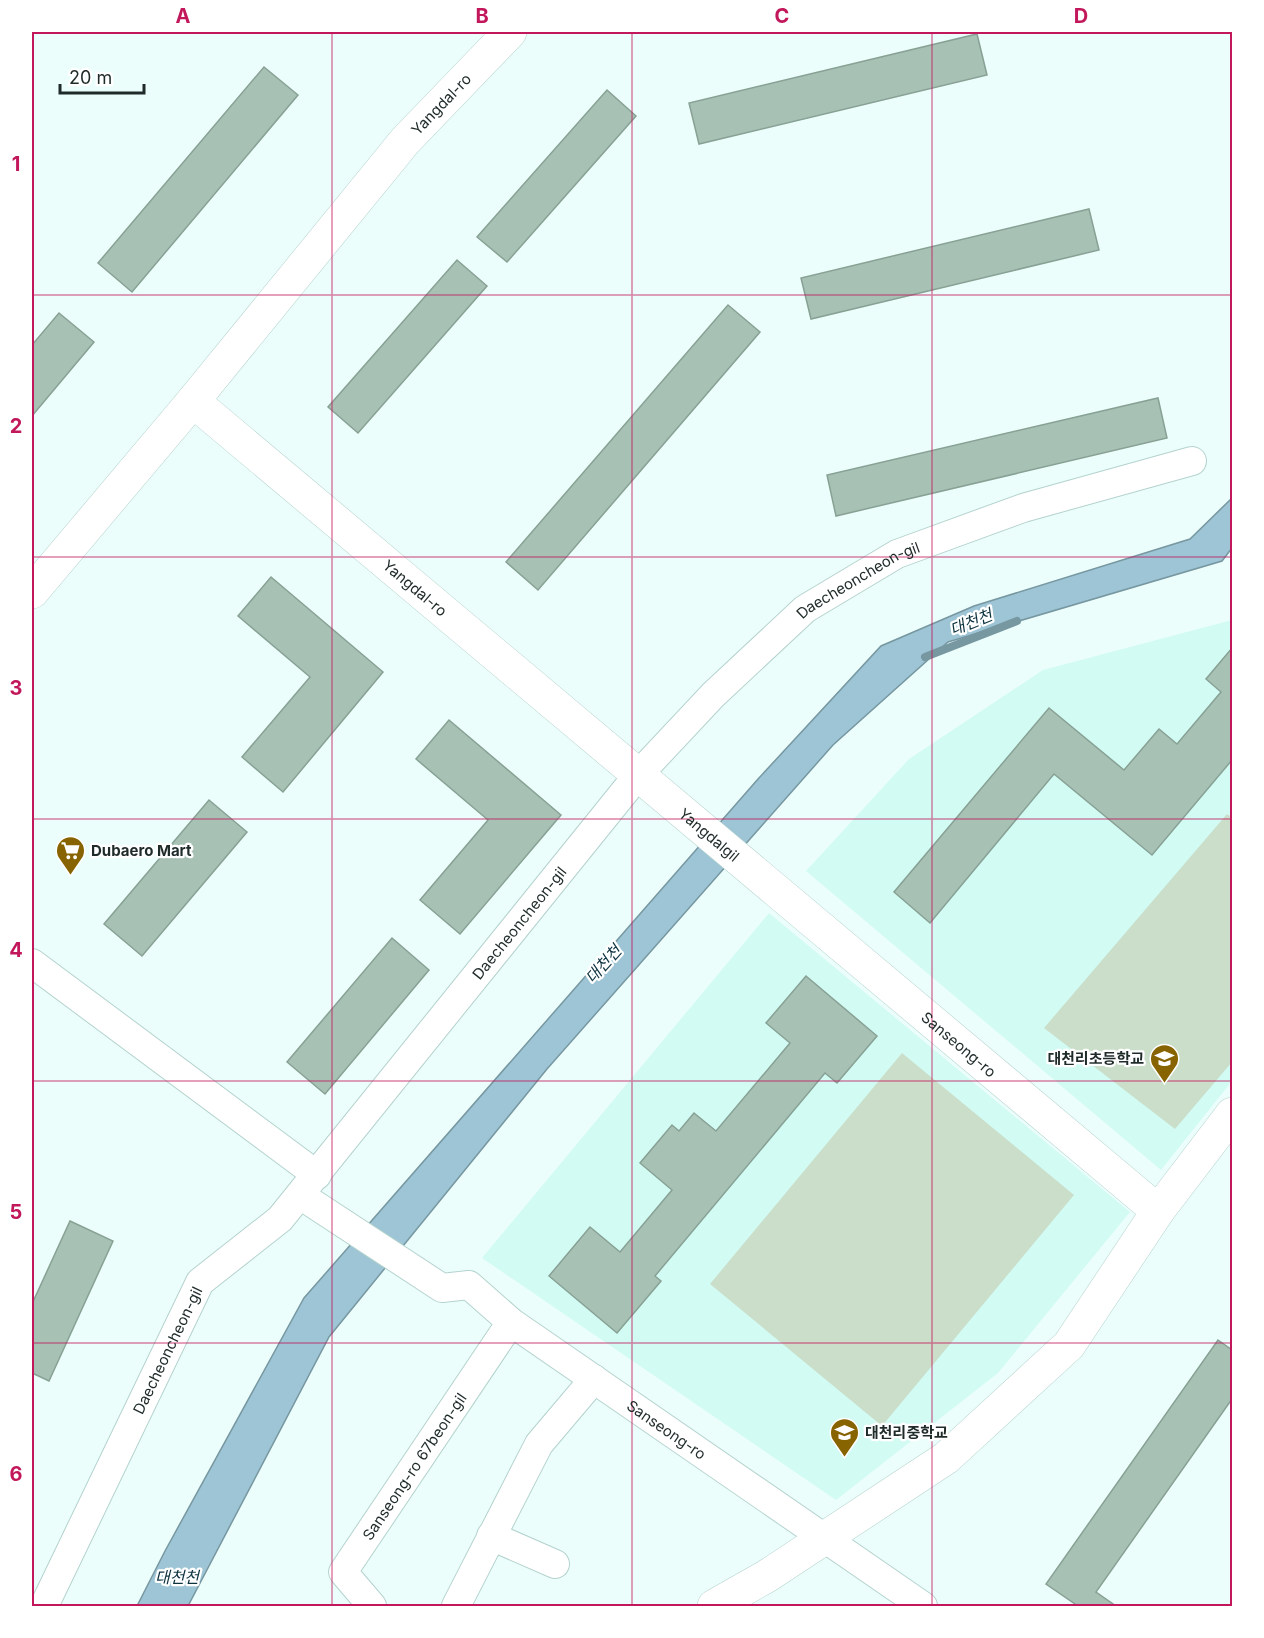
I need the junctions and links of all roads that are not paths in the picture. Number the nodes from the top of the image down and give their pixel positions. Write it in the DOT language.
graph roads {
  1 [pos="510,32"];
  2 [pos="193,401"];
  3 [pos="1192,461"];
  4 [pos="32,592"];
  5 [pos="649,784"];
  6 [pos="759,877"];
  7 [pos="32,963"];
  8 [pos="1233,1114"];
  9 [pos="313,1193"];
  10 [pos="1158,1211"];
  11 [pos="511,1322"];
  12 [pos="594,1379"];
  13 [pos="491,1536"];
  14 [pos="824,1538"];
  15 [pos="555,1564"];
  16 [pos="44,1606"];
  17 [pos="372,1606"];
  18 [pos="456,1606"];
  19 [pos="714,1606"];
  20 [pos="923,1606"];
  1 -- 2 [label="main road, Yangdal-ro"];
  2 -- 4 [label="main road, Yangdal-ro"];
  2 -- 5 [label="main road, Yangdal-ro"];
  3 -- 5 [label="street, Daecheoncheon-gil"];
  5 -- 6 [label="main road, Yangdalgil"];
  5 -- 9 [label="street, Daecheoncheon-gil"];
  6 -- 10 [label="main road, Sanseong-ro"];
  7 -- 9 [label="street, Sanseong-ro"];
  8 -- 10 [label="main road"];
  9 -- 11 [label="street, Sanseong-ro"];
  9 -- 16 [label="street, Daecheoncheon-gil"];
  10 -- 14 [label="main road"];
  11 -- 12 [label="street, Sanseong-ro"];
  11 -- 17 [label="street, Sanseong-ro 67beon-gil"];
  12 -- 13 [label="street"];
  12 -- 14 [label="street, Sanseong-ro"];
  13 -- 15 [label="street"];
  13 -- 18 [label="street"];
  14 -- 19 [label="main road"];
  14 -- 20 [label="street, Sanseong-ro"];
}
